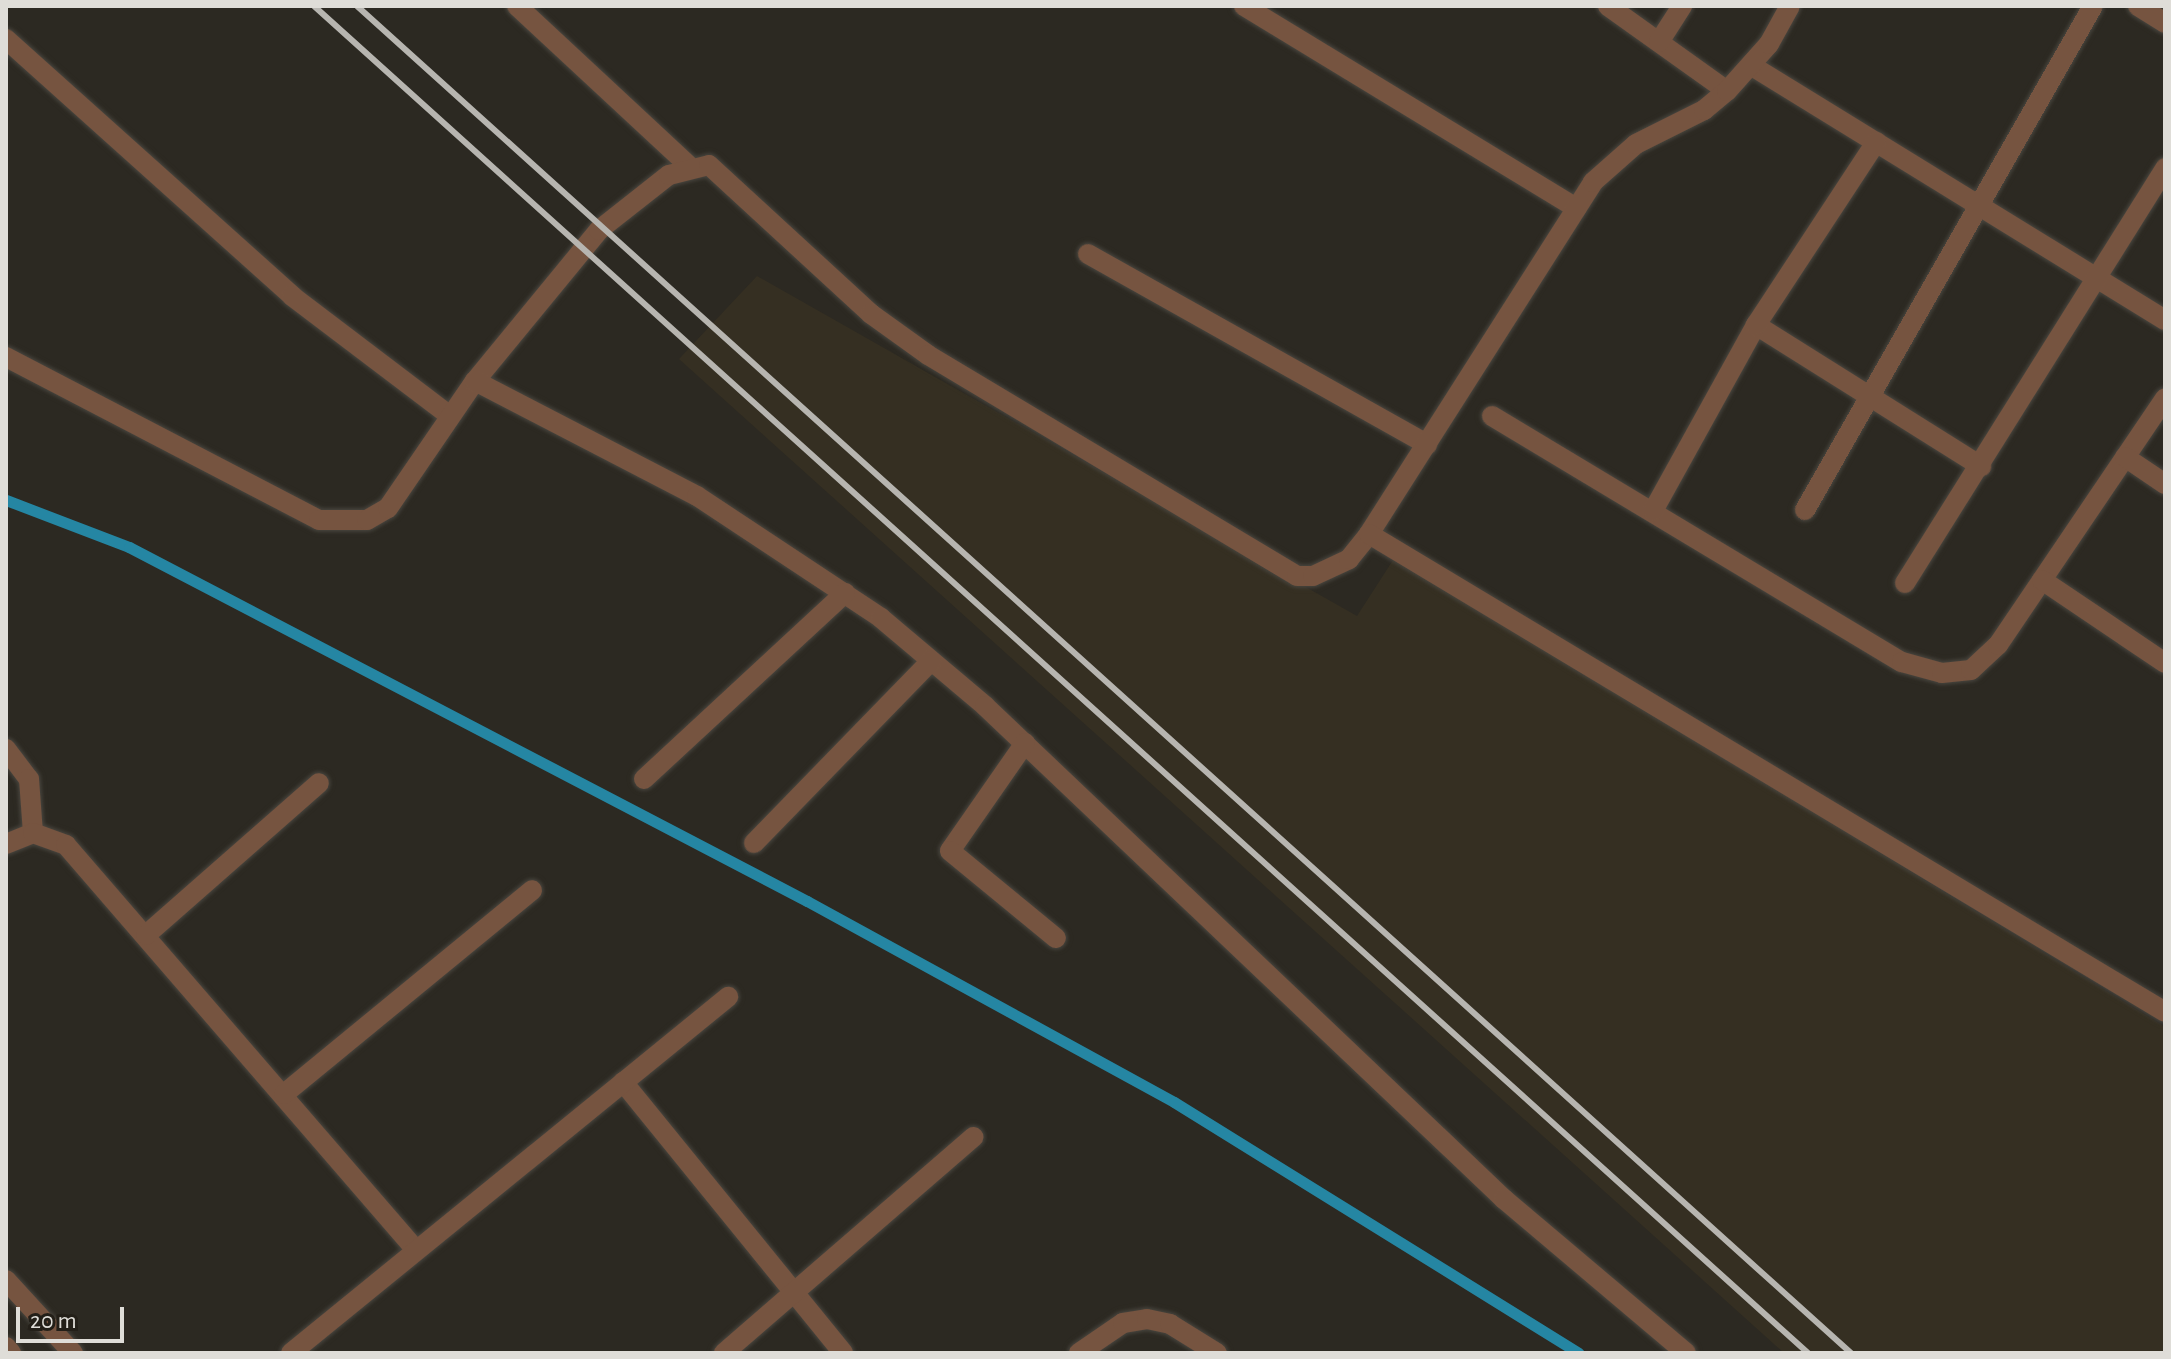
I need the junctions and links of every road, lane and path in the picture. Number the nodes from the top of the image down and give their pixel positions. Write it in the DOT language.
graph roads {
  1 [pos="517,6"];
  2 [pos="1244,6"];
  3 [pos="1608,6"];
  4 [pos="1682,6"];
  5 [pos="1790,6"];
  6 [pos="2093,6"];
  7 [pos="2138,6"];
  8 [pos="2165,23"];
  9 [pos="6,39"];
  10 [pos="1659,42"];
  11 [pos="1752,66"];
  12 [pos="1727,91"];
  13 [pos="1876,142"];
  14 [pos="689,166"];
  15 [pos="2165,168"];
  16 [pos="1981,207"];
  17 [pos="1576,208"];
  18 [pos="1088,254"];
  19 [pos="2097,278"];
  20 [pos="2165,320"];
  21 [pos="1756,325"];
  22 [pos="6,357"];
  23 [pos="475,381"];
  24 [pos="1871,397"];
  25 [pos="2165,398"];
  26 [pos="449,415"];
  27 [pos="1492,416"];
  28 [pos="1427,444"];
  29 [pos="2125,457"];
  30 [pos="1981,466"];
  31 [pos="2165,484"];
  32 [pos="1805,510"];
  33 [pos="1653,511"];
  34 [pos="1369,534"];
  35 [pos="2042,580"];
  36 [pos="1905,583"];
  37 [pos="845,593"];
  38 [pos="931,661"];
  39 [pos="2165,663"];
  40 [pos="1025,743"];
  41 [pos="6,749"];
  42 [pos="644,779"];
  43 [pos="319,783"];
  44 [pos="33,833"];
  45 [pos="754,843"];
  46 [pos="6,844"];
  47 [pos="532,890"];
  48 [pos="146,935"];
  49 [pos="1056,938"];
  50 [pos="728,997"];
  51 [pos="2165,1012"];
  52 [pos="623,1082"];
  53 [pos="284,1094"];
  54 [pos="973,1137"];
  55 [pos="416,1250"];
  56 [pos="6,1280"];
  57 [pos="794,1294"];
  58 [pos="6,1347"];
  59 [pos="11,1353"];
  60 [pos="73,1353"];
  61 [pos="291,1353"];
  62 [pos="724,1353"];
  63 [pos="843,1353"];
  64 [pos="1079,1353"];
  65 [pos="1217,1353"];
  66 [pos="1686,1353"];
  1 -- 14 [label="street"];
  2 -- 17 [label="street"];
  3 -- 10 [label="street"];
  4 -- 10 [label="street"];
  5 -- 11 [label="street"];
  6 -- 16 [label="street"];
  7 -- 8 [label="street"];
  9 -- 26 [label="street"];
  10 -- 12 [label="street"];
  11 -- 12 [label="street"];
  11 -- 13 [label="street"];
  12 -- 17 [label="street"];
  13 -- 16 [label="street"];
  13 -- 21 [label="street"];
  14 -- 23 [label="street"];
  14 -- 34 [label="street"];
  15 -- 19 [label="street"];
  16 -- 19 [label="street"];
  16 -- 24 [label="street"];
  17 -- 28 [label="street"];
  18 -- 28 [label="street"];
  19 -- 20 [label="street"];
  19 -- 30 [label="street"];
  21 -- 24 [label="street"];
  21 -- 33 [label="street"];
  22 -- 26 [label="street"];
  23 -- 26 [label="street"];
  23 -- 37 [label="street"];
  24 -- 30 [label="street"];
  24 -- 32 [label="street"];
  25 -- 29 [label="street"];
  27 -- 33 [label="street"];
  28 -- 34 [label="street"];
  29 -- 31 [label="street"];
  29 -- 35 [label="street"];
  30 -- 36 [label="street"];
  33 -- 35 [label="street"];
  34 -- 51 [label="street"];
  35 -- 39 [label="street"];
  37 -- 38 [label="street"];
  37 -- 42 [label="street"];
  38 -- 40 [label="street"];
  38 -- 45 [label="street"];
  40 -- 49 [label="street"];
  40 -- 66 [label="street"];
  41 -- 44 [label="street"];
  43 -- 48 [label="street"];
  44 -- 46 [label="street"];
  44 -- 48 [label="street"];
  47 -- 53 [label="street"];
  48 -- 53 [label="street"];
  50 -- 52 [label="street"];
  52 -- 55 [label="street"];
  52 -- 57 [label="street"];
  53 -- 55 [label="street"];
  54 -- 57 [label="street"];
  55 -- 61 [label="street"];
  56 -- 60 [label="street"];
  57 -- 62 [label="street"];
  57 -- 63 [label="street"];
  58 -- 59 [label="street"];
  64 -- 65 [label="street"];
}
